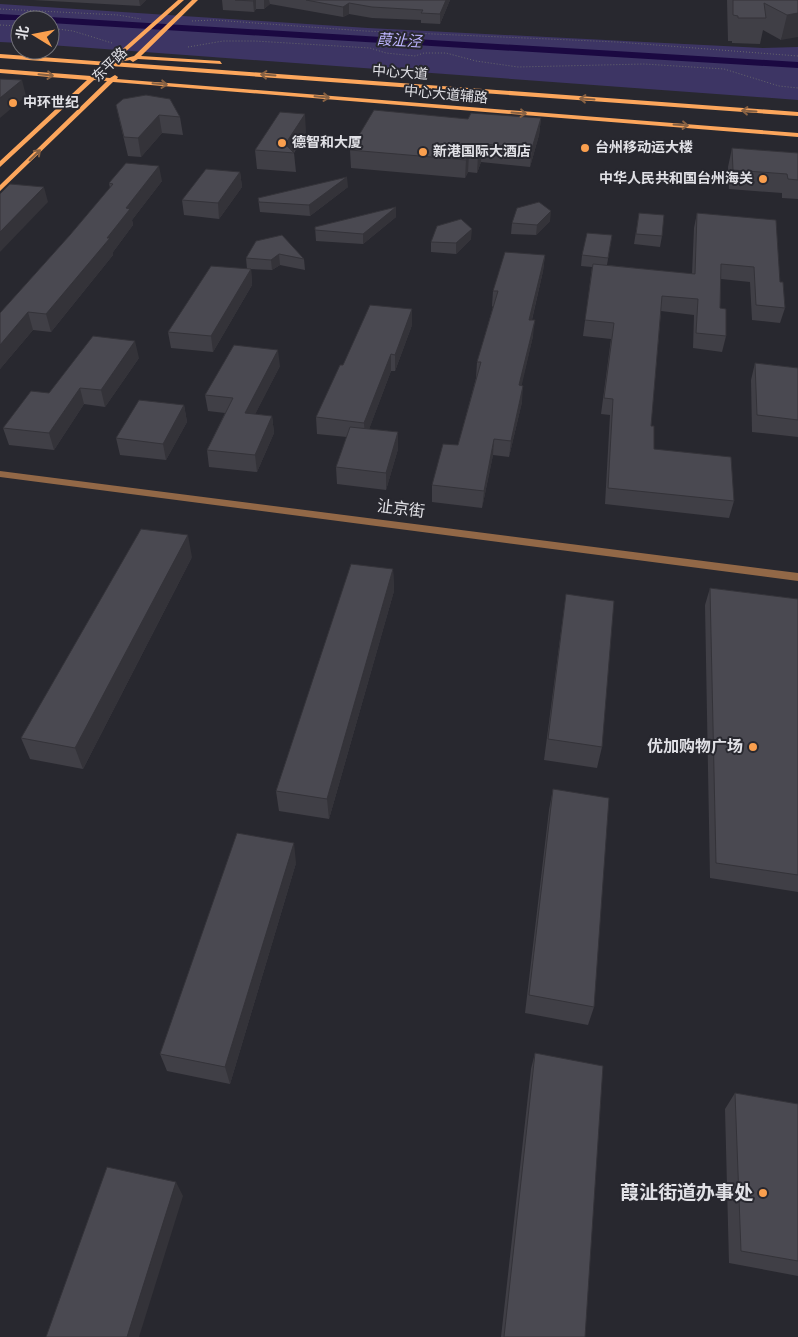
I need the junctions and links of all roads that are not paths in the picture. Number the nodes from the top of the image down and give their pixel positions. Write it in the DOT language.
graph roads {
  1 [pos="181,0"];
  2 [pos="194,0"];
  3 [pos="136,57"];
  4 [pos="57,60"];
  5 [pos="0,63"];
  6 [pos="109,64"];
  7 [pos="225,64"];
  8 [pos="128,65"];
  9 [pos="52,67"];
  10 [pos="91,70"];
  11 [pos="0,71"];
  12 [pos="101,71"];
  13 [pos="110,72"];
  14 [pos="120,72"];
  15 [pos="130,73"];
  16 [pos="92,79"];
  17 [pos="112,80"];
  18 [pos="531,87"];
  19 [pos="798,107"];
  20 [pos="798,114"];
  21 [pos="788,126"];
  22 [pos="798,128"];
  23 [pos="798,135"];
  24 [pos="0,165"];
  25 [pos="0,188"];
  26 [pos="0,474"];
  27 [pos="798,577"];
  1 -- 6 [label="main road, 东平路"];
  2 -- 3 [label="main road, 东平路"];
  3 -- 6 [label="main road"];
  3 -- 7 [label="main road"];
  3 -- 8 [label="main road, 东平路"];
  4 -- 6 [label="main road, 中心大道"];
  5 -- 9 [label="main road"];
  6 -- 8 [label="main road, 中心大道"];
  6 -- 12 [label="main road, 东平路"];
  8 -- 14 [label="main road, 东平路"];
  20 -- 8 [label="main road, 中心大道, one-way"];
  10 -- 12 [label="main road"];
  11 -- 16 [label="main road, 中心大道辅路, one-way"];
  12 -- 16 [label="main road, 东平路"];
  13 -- 14 [label="main road"];
  14 -- 15 [label="main road"];
  14 -- 16 [label="main road, 中心大道辅路"];
  14 -- 17 [label="main road, 东平路"];
  16 -- 17 [label="main road, 中心大道辅路"];
  16 -- 24 [label="main road, 东平路"];
  17 -- 23 [label="main road, 中心大道辅路, one-way"];
  25 -- 17 [label="main road, 东平路, one-way"];
  18 -- 19 [label="main road"];
  21 -- 22 [label="main road"];
  26 -- 27 [label="street, 沚京街"];
}
